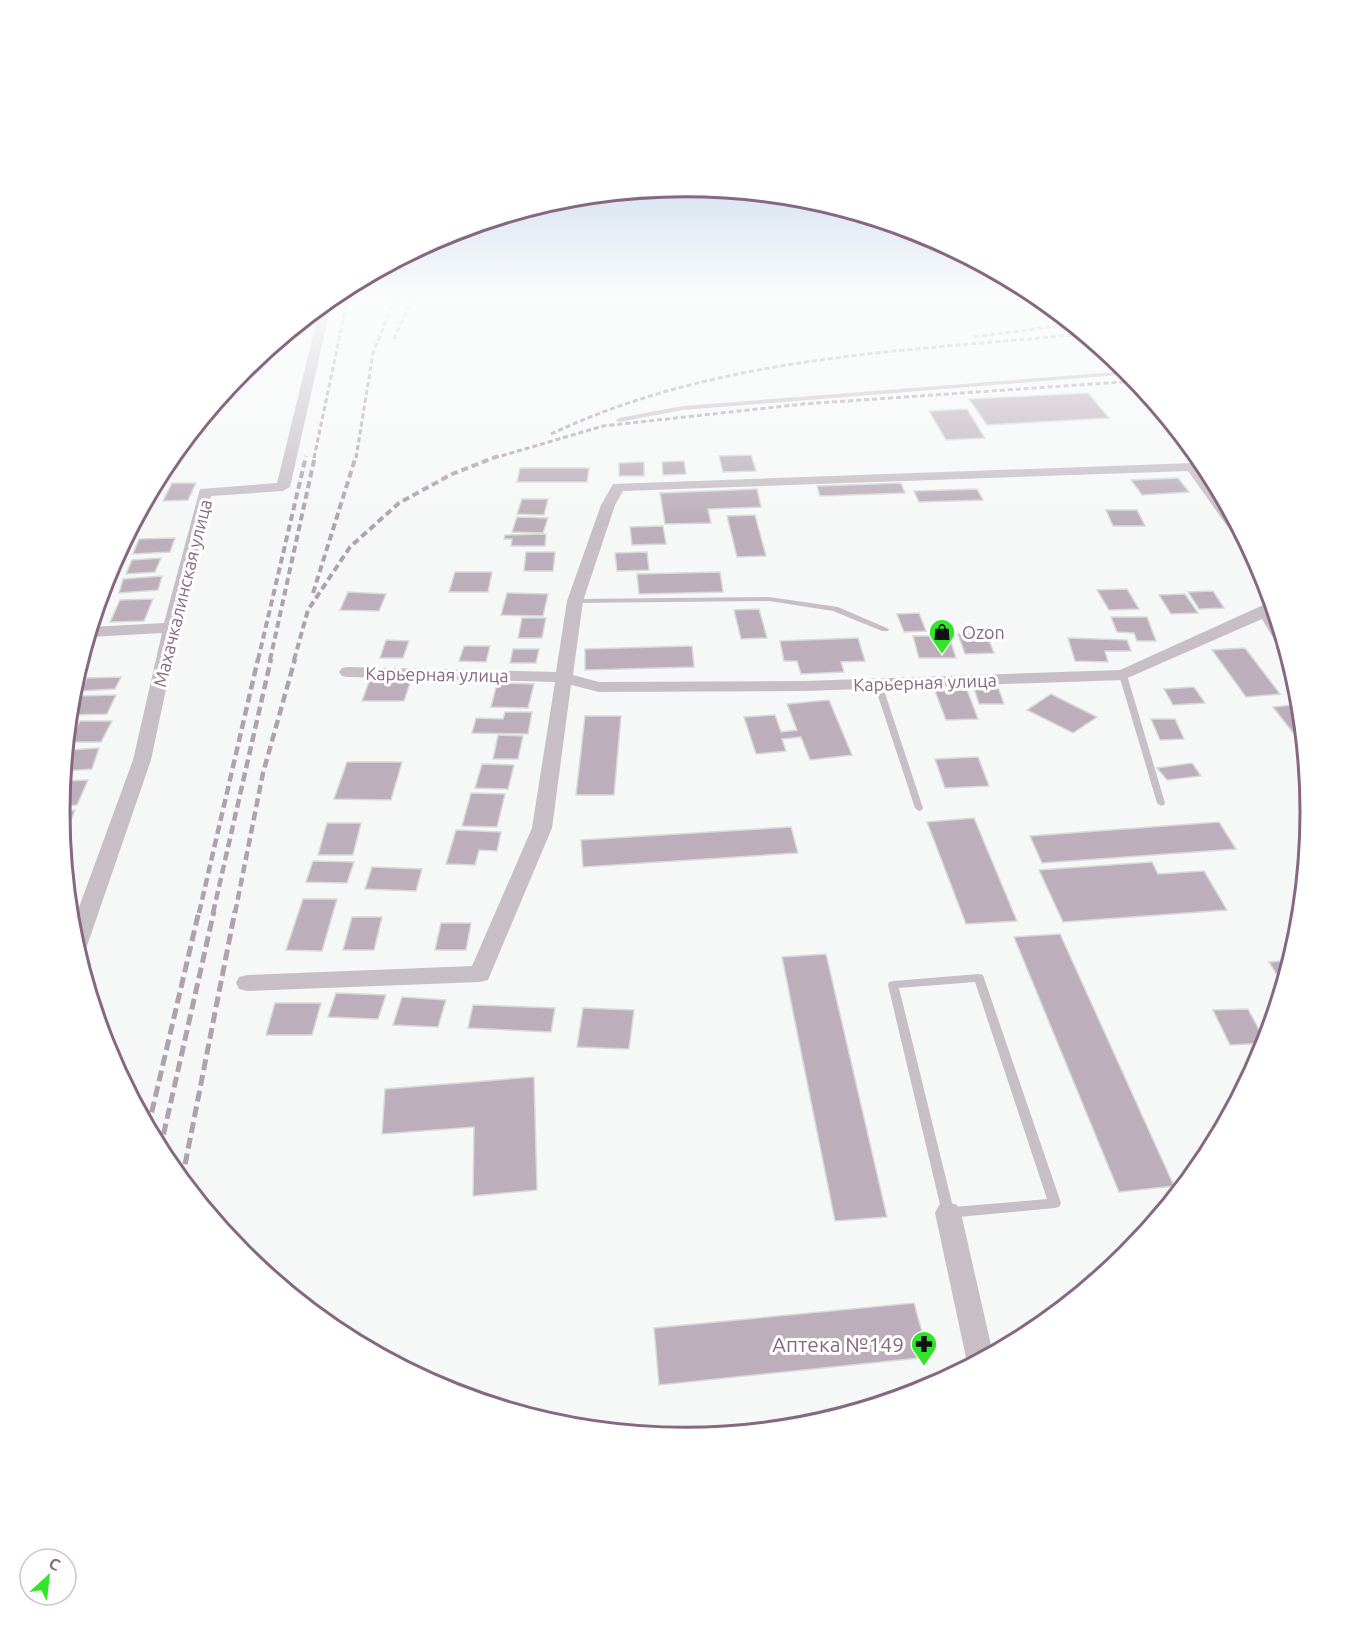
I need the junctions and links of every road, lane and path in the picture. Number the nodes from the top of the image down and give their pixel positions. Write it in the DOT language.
graph roads {
  1 [pos="310,372"];
  2 [pos="1116,374"];
  3 [pos="619,420"];
  4 [pos="1211,493"];
  5 [pos="575,601"];
  6 [pos="1266,610"];
  7 [pos="171,628"];
  8 [pos="885,629"];
  9 [pos="98,632"];
  10 [pos="348,672"];
  11 [pos="1123,675"];
  12 [pos="562,677"];
  13 [pos="878,684"];
  14 [pos="1161,803"];
  15 [pos="919,808"];
  16 [pos="82,930"];
  17 [pos="247,983"];
  18 [pos="948,1213"];
  19 [pos="978,1353"];
  1 -- 7 [label="street, Махачкалинская улица"];
  2 -- 3 [label="lane"];
  4 -- 5 [label="street"];
  5 -- 8 [label="lane"];
  5 -- 12 [label="street"];
  6 -- 11 [label="street, Карьерная улица"];
  7 -- 9 [label="street"];
  7 -- 16 [label="street, Махачкалинская улица"];
  10 -- 12 [label="street, Карьерная улица"];
  11 -- 13 [label="street, Карьерная улица"];
  11 -- 14 [label="lane"];
  12 -- 13 [label="street, Карьерная улица"];
  12 -- 17 [label="street"];
  13 -- 15 [label="lane"];
  18 -- 18 [label="lane"];
  18 -- 19 [label="street"];
}
